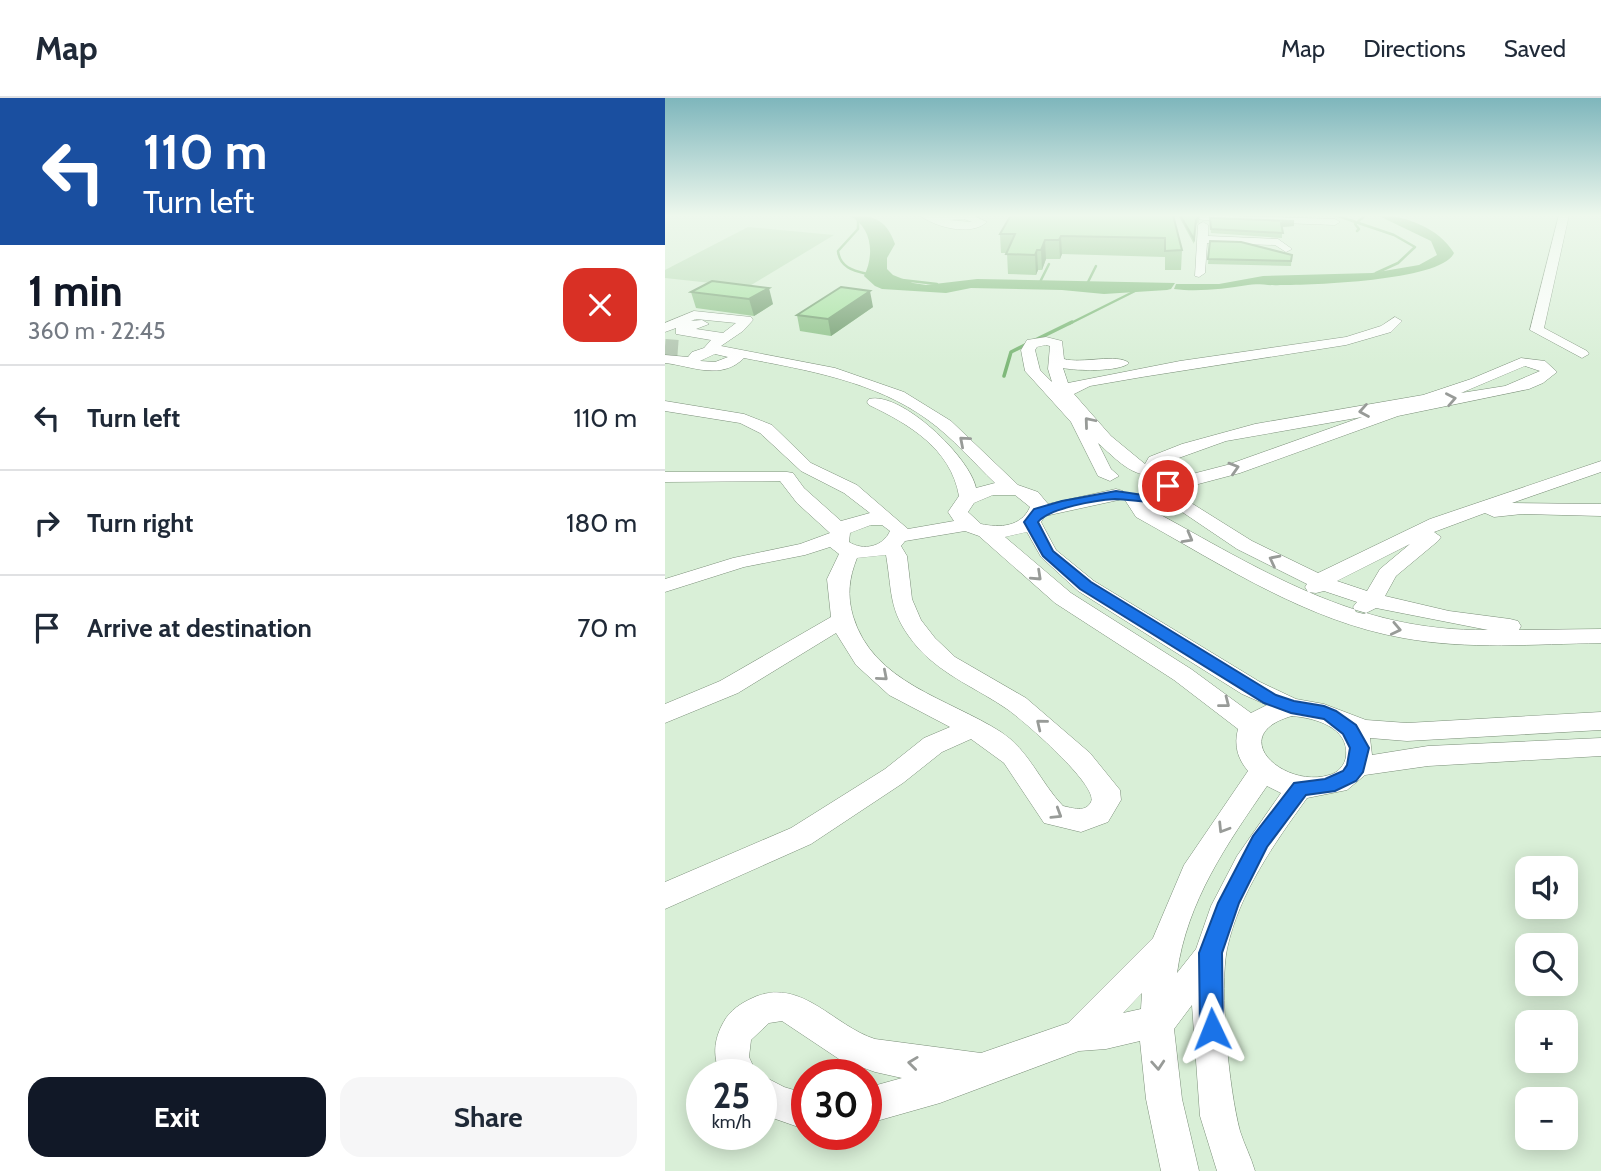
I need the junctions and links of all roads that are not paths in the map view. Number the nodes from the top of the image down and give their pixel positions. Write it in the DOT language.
graph roads {
  1 [pos="1200,265"];
  2 [pos="1552,265"];
  3 [pos="1199,273"];
  4 [pos="665,328"];
  5 [pos="733,332"];
  6 [pos="678,348"];
  7 [pos="711,351"];
  8 [pos="1582,354"];
  9 [pos="735,357"];
  10 [pos="665,359"];
  11 [pos="1055,360"];
  12 [pos="692,362"];
  13 [pos="1066,393"];
  14 [pos="665,406"];
  15 [pos="686,410"];
  16 [pos="665,411"];
  17 [pos="782,445"];
  18 [pos="805,465"];
  19 [pos="1601,466"];
  20 [pos="1145,469"];
  21 [pos="782,472"];
  22 [pos="665,477"];
  23 [pos="1117,488"];
  24 [pos="1012,489"];
  25 [pos="1165,489"];
  26 [pos="1034,510"];
  27 [pos="1601,510"];
  28 [pos="970,516"];
  29 [pos="893,531"];
  30 [pos="842,542"];
  31 [pos="740,562"];
  32 [pos="665,568"];
  33 [pos="1319,581"];
  34 [pos="665,586"];
  35 [pos="1373,599"];
  36 [pos="1327,610"];
  37 [pos="1601,628"];
  38 [pos="847,629"];
  39 [pos="1601,636"];
  40 [pos="1291,707"];
  41 [pos="665,714"];
  42 [pos="943,714"];
  43 [pos="1601,721"];
  44 [pos="1341,722"];
  45 [pos="1251,726"];
  46 [pos="972,728"];
  47 [pos="933,745"];
  48 [pos="1601,747"];
  49 [pos="1356,767"];
  50 [pos="1262,772"];
  51 [pos="1300,788"];
  52 [pos="671,891"];
  53 [pos="1165,947"];
  54 [pos="1211,953"];
  55 [pos="1156,1022"];
  56 [pos="1079,1035"];
  57 [pos="731,1059"];
  58 [pos="981,1070"];
  59 [pos="882,1103"];
  60 [pos="1221,1129"];
  61 [pos="1180,1171"];
  62 [pos="1216,1171"];
  63 [pos="1236,1171"];
  1 -- 3 [label="street"];
  2 -- 8 [label="street"];
  4 -- 5 [label="street"];
  5 -- 7 [label="street"];
  5 -- 9 [label="street"];
  6 -- 7 [label="street"];
  7 -- 9 [label="street"];
  7 -- 12 [label="street"];
  9 -- 12 [label="street"];
  24 -- 9 [label="street, one-way"];
  9 -- 28 [label="street"];
  10 -- 12 [label="street"];
  11 -- 13 [label="street"];
  11 -- 13 [label="street"];
  11 -- 23 [label="street"];
  20 -- 13 [label="street, one-way"];
  14 -- 15 [label="street"];
  15 -- 16 [label="street"];
  15 -- 17 [label="street"];
  17 -- 18 [label="street"];
  17 -- 21 [label="street"];
  18 -- 21 [label="street"];
  18 -- 29 [label="street"];
  19 -- 33 [label="street"];
  20 -- 23 [label="street"];
  20 -- 25 [label="street"];
  25 -- 20 [label="street, one-way"];
  21 -- 22 [label="street"];
  21 -- 30 [label="street"];
  23 -- 25 [label="street"];
  23 -- 26 [label="street"];
  23 -- 36 [label="street, one-way"];
  24 -- 26 [label="street"];
  24 -- 28 [label="street"];
  33 -- 25 [label="street, one-way"];
  26 -- 28 [label="street"];
  26 -- 40 [label="street"];
  27 -- 35 [label="street"];
  28 -- 29 [label="street"];
  28 -- 45 [label="street, one-way"];
  29 -- 30 [label="street"];
  29 -- 30 [label="street"];
  46 -- 29 [label="street, one-way"];
  30 -- 31 [label="street"];
  30 -- 38 [label="street"];
  31 -- 32 [label="street"];
  31 -- 34 [label="street"];
  33 -- 35 [label="street"];
  33 -- 36 [label="street"];
  35 -- 36 [label="street"];
  35 -- 37 [label="street"];
  36 -- 39 [label="street, one-way"];
  38 -- 41 [label="street"];
  38 -- 42 [label="street, one-way"];
  40 -- 44 [label="street"];
  40 -- 45 [label="street"];
  42 -- 46 [label="street"];
  42 -- 47 [label="street"];
  43 -- 44 [label="street"];
  44 -- 49 [label="street"];
  45 -- 50 [label="street"];
  46 -- 47 [label="street"];
  47 -- 52 [label="street"];
  48 -- 49 [label="street"];
  49 -- 51 [label="street"];
  50 -- 51 [label="street"];
  50 -- 53 [label="street, one-way"];
  51 -- 54 [label="street"];
  53 -- 55 [label="street"];
  53 -- 56 [label="street"];
  54 -- 55 [label="street"];
  54 -- 60 [label="street"];
  55 -- 56 [label="street"];
  55 -- 61 [label="street, one-way"];
  56 -- 58 [label="street"];
  58 -- 57 [label="street, one-way"];
  58 -- 59 [label="street"];
  60 -- 62 [label="street"];
  60 -- 63 [label="street"];
}
